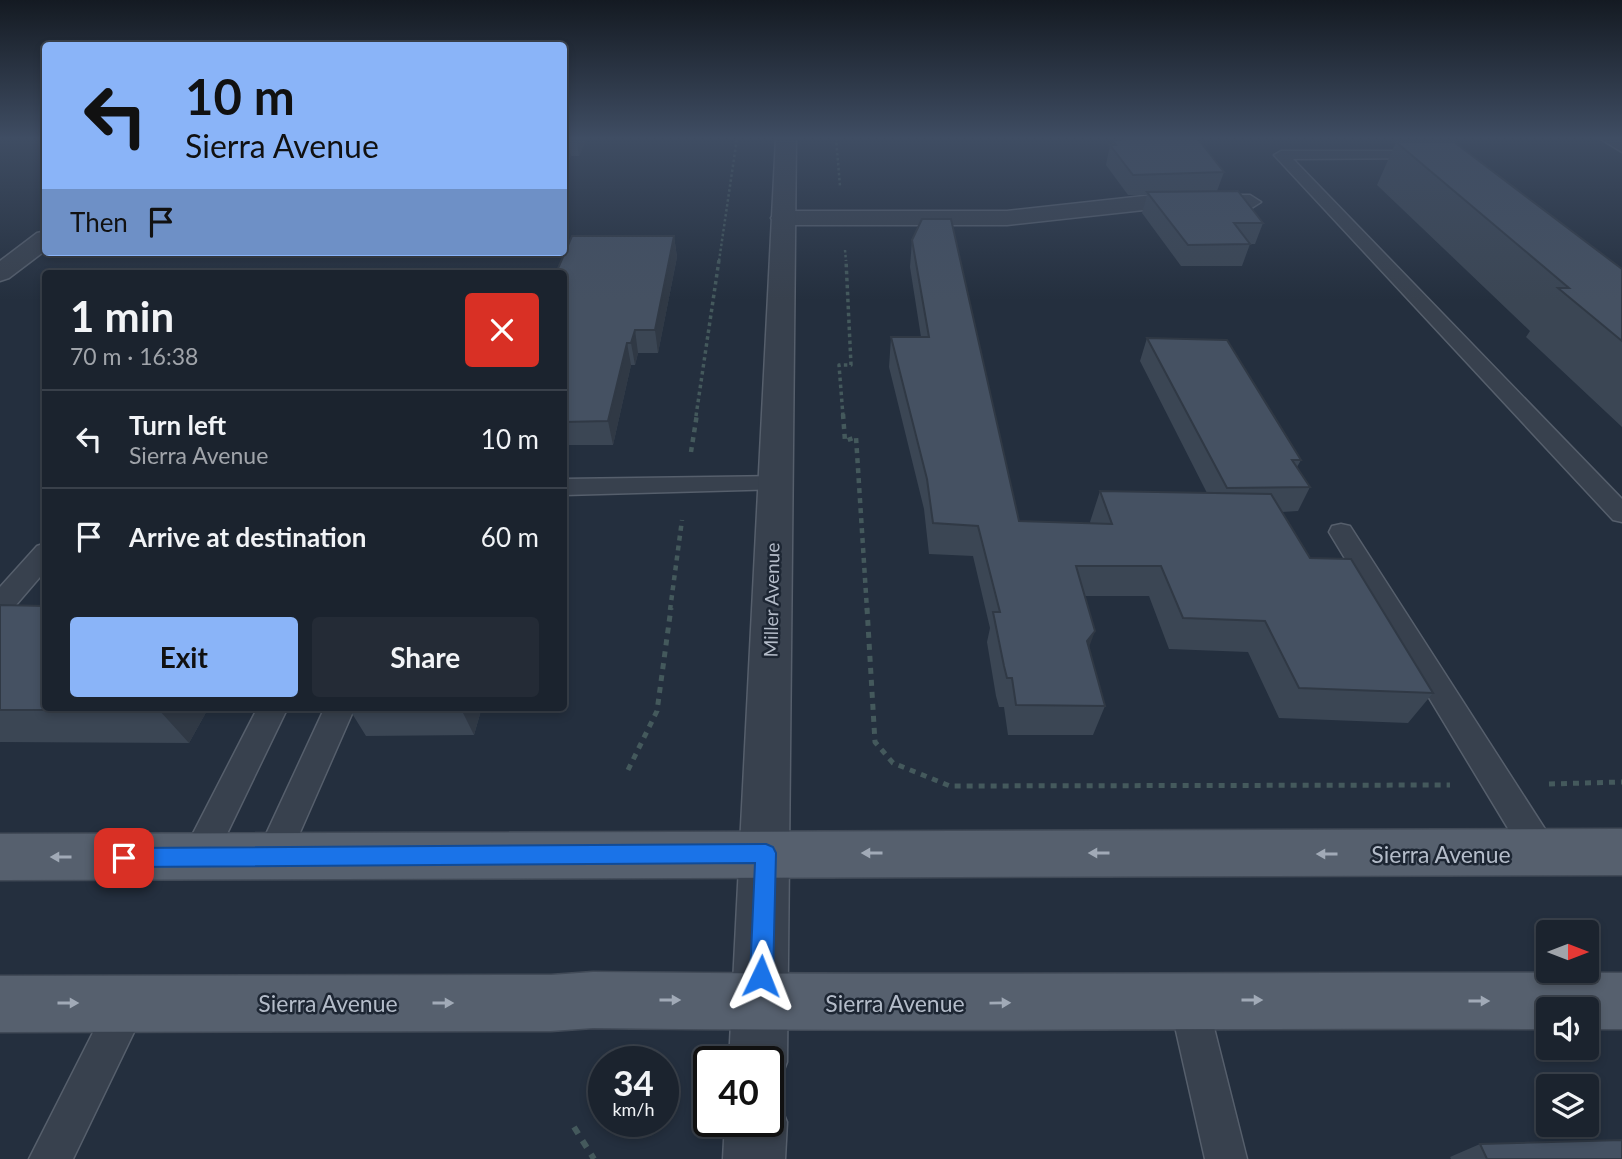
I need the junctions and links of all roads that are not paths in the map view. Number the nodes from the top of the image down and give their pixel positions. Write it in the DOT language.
graph roads {
  1 [pos="784,192"];
  2 [pos="1316,192"];
  3 [pos="1250,202"];
  4 [pos="783,218"];
  5 [pos="42,241"];
  6 [pos="0,273"];
  7 [pos="774,484"];
  8 [pos="567,487"];
  9 [pos="1622,514"];
  10 [pos="1341,531"];
  11 [pos="42,557"];
  12 [pos="0,605"];
  13 [pos="271,711"];
  14 [pos="338,711"];
  15 [pos="1622,852"];
  16 [pos="766,853"];
  17 [pos="1542,854"];
  18 [pos="0,857"];
  19 [pos="198,858"];
  20 [pos="272,858"];
  21 [pos="1188,1000"];
  22 [pos="760,1001"];
  23 [pos="1622,1001"];
  24 [pos="129,1003"];
  25 [pos="0,1004"];
  26 [pos="759,1046"];
  27 [pos="755,1137"];
  28 [pos="50,1159"];
  29 [pos="754,1159"];
  30 [pos="1226,1159"];
  1 -- 4 [label="street, Miller Avenue"];
  2 -- 9 [label="lane"];
  3 -- 4 [label="street"];
  4 -- 7 [label="street, Miller Avenue"];
  5 -- 6 [label="street"];
  7 -- 8 [label="lane"];
  7 -- 16 [label="street, Miller Avenue"];
  10 -- 17 [label="lane"];
  11 -- 12 [label="lane"];
  13 -- 19 [label="lane"];
  14 -- 20 [label="lane"];
  15 -- 17 [label="main road, Sierra Avenue"];
  17 -- 16 [label="main road, Sierra Avenue, one-way"];
  16 -- 20 [label="main road, Sierra Avenue"];
  16 -- 22 [label="street, Miller Avenue"];
  19 -- 18 [label="main road, Sierra Avenue, one-way"];
  19 -- 20 [label="main road, Sierra Avenue"];
  22 -- 21 [label="main road, Sierra Avenue, one-way"];
  21 -- 23 [label="main road, Sierra Avenue, one-way"];
  21 -- 30 [label="lane"];
  24 -- 22 [label="main road, Sierra Avenue, one-way"];
  22 -- 26 [label="street, Miller Avenue"];
  25 -- 24 [label="main road, Sierra Avenue, one-way"];
  24 -- 28 [label="lane"];
  27 -- 29 [label="street"];
}
